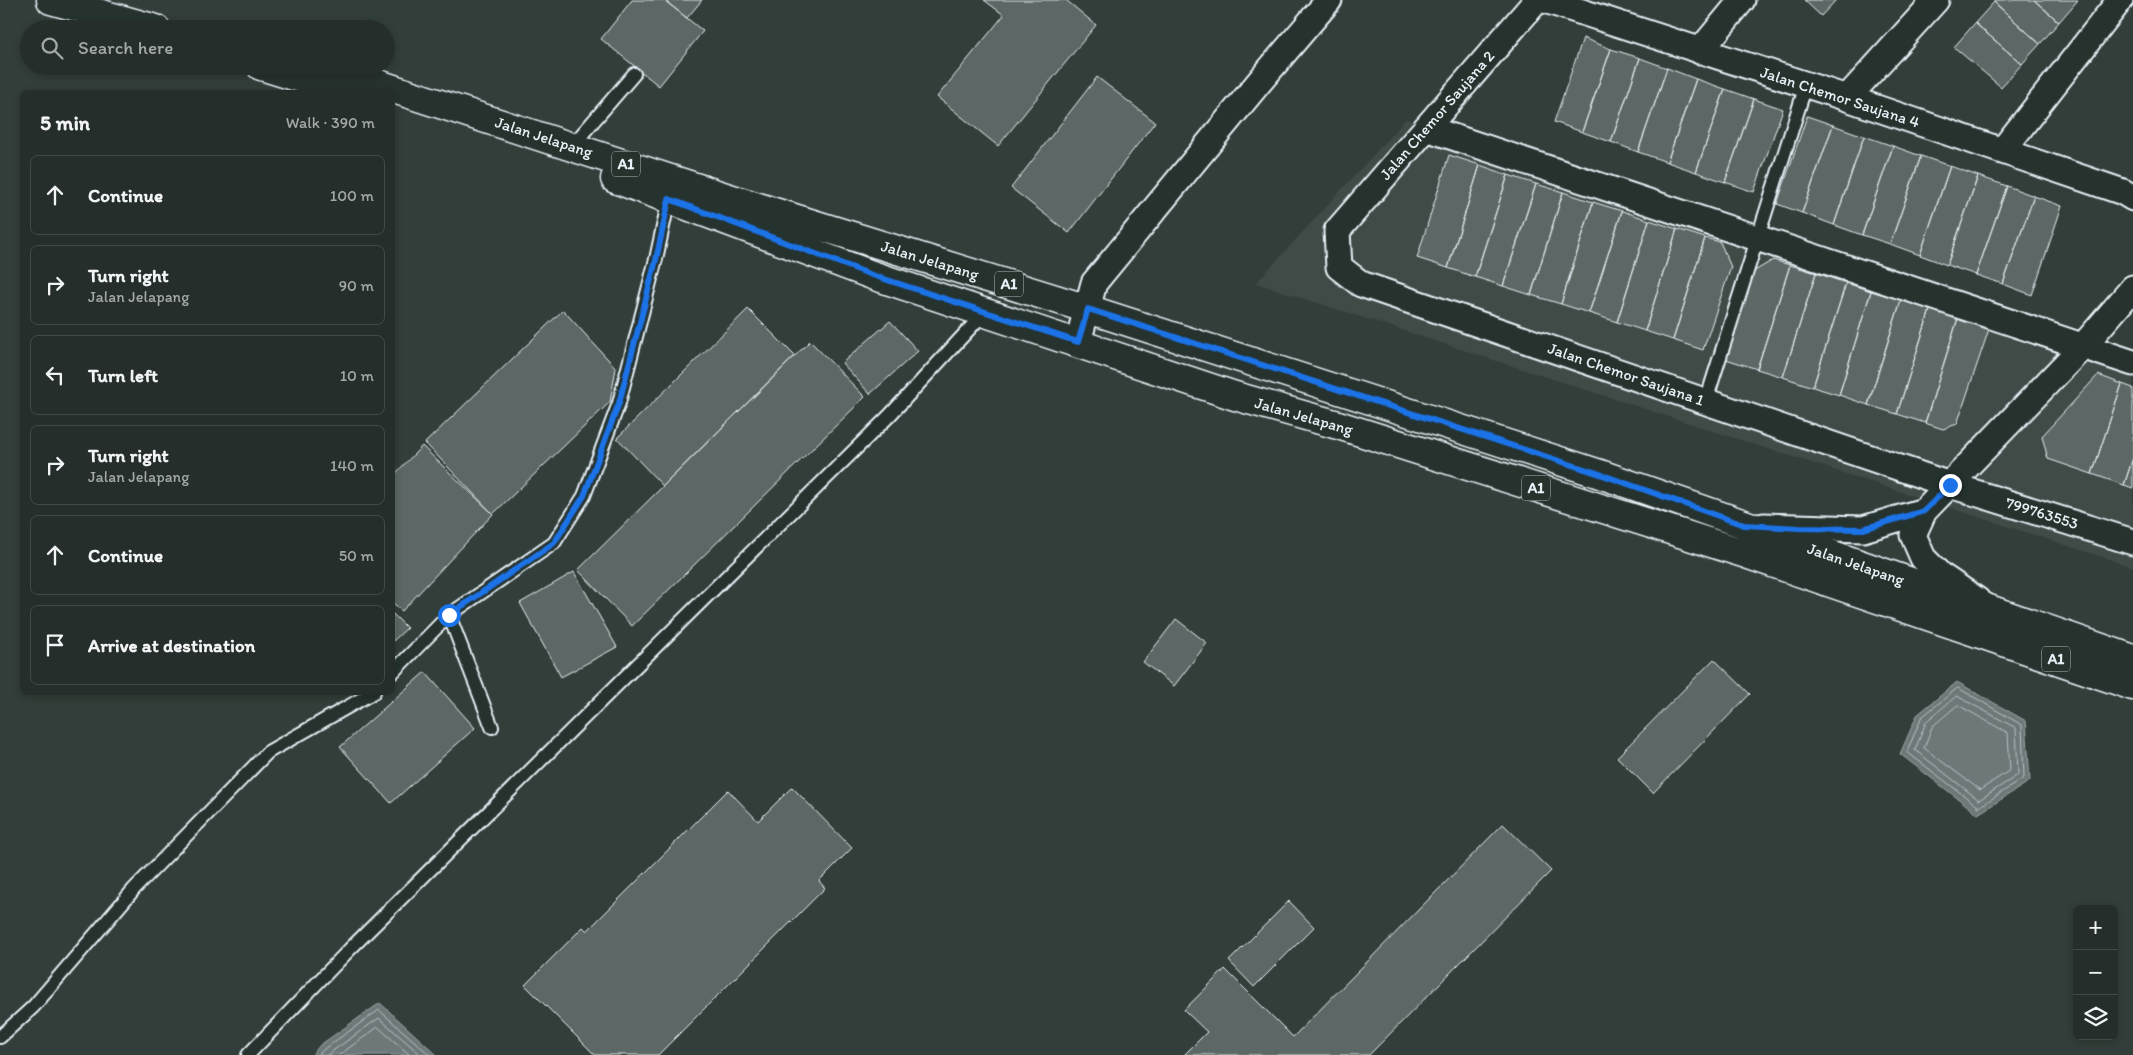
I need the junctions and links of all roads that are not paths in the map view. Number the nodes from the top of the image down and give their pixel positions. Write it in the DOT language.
graph roads {
  1 [pos="51,0"];
  2 [pos="1329,0"];
  3 [pos="1537,0"];
  4 [pos="1545,0"];
  5 [pos="1742,0"];
  6 [pos="1936,0"];
  7 [pos="2120,0"];
  8 [pos="123,20"];
  9 [pos="1700,51"];
  10 [pos="634,74"];
  11 [pos="290,75"];
  12 [pos="351,75"];
  13 [pos="1806,85"];
  14 [pos="339,90"];
  15 [pos="1847,98"];
  16 [pos="395,108"];
  17 [pos="1426,128"];
  18 [pos="572,146"];
  19 [pos="2002,151"];
  20 [pos="2133,198"];
  21 [pos="669,199"];
  22 [pos="1338,231"];
  23 [pos="1758,237"];
  24 [pos="2133,288"];
  25 [pos="1088,309"];
  26 [pos="985,312"];
  27 [pos="1078,342"];
  28 [pos="2084,345"];
  29 [pos="2133,362"];
  30 [pos="1706,401"];
  31 [pos="1950,485"];
  32 [pos="1924,511"];
  33 [pos="1744,525"];
  34 [pos="2133,542"];
  35 [pos="1994,611"];
  36 [pos="449,615"];
  37 [pos="2133,659"];
  38 [pos="395,670"];
  39 [pos="2133,686"];
  40 [pos="369,695"];
  41 [pos="492,727"];
  42 [pos="0,1037"];
  43 [pos="248,1055"];
  1 -- 8 [label="main road"];
  2 -- 25 [label="street"];
  3 -- 17 [label="street, Jalan Chemor Saujana 2"];
  4 -- 9 [label="street, Jalan Chemor Saujana 4"];
  5 -- 9 [label="street"];
  6 -- 15 [label="street"];
  7 -- 19 [label="street"];
  9 -- 13 [label="street, Jalan Chemor Saujana 4"];
  10 -- 18 [label="lane"];
  11 -- 14 [label="main road"];
  12 -- 18 [label="main road, Jalan Jelapang / A1"];
  13 -- 15 [label="street, Jalan Chemor Saujana 4"];
  13 -- 23 [label="lane"];
  15 -- 19 [label="street, Jalan Chemor Saujana 4"];
  16 -- 21 [label="main road, Jalan Jelapang / A1"];
  17 -- 22 [label="street, Jalan Chemor Saujana 2"];
  17 -- 23 [label="street"];
  18 -- 25 [label="main road, Jalan Jelapang / A1"];
  19 -- 20 [label="street, Jalan Chemor Saujana 4"];
  21 -- 26 [label="main road, Jalan Jelapang / A1"];
  21 -- 36 [label="lane"];
  22 -- 30 [label="street, Jalan Chemor Saujana 1"];
  23 -- 28 [label="street"];
  23 -- 30 [label="lane"];
  24 -- 28 [label="street"];
  25 -- 27 [label="street"];
  25 -- 33 [label="main road, Jalan Jelapang / A1"];
  26 -- 27 [label="main road, Jalan Jelapang / A1"];
  26 -- 43 [label="lane"];
  27 -- 39 [label="main road, Jalan Jelapang / A1"];
  28 -- 29 [label="street"];
  28 -- 31 [label="street"];
  30 -- 31 [label="street, Jalan Chemor Saujana 1"];
  31 -- 32 [label="street"];
  31 -- 34 [label="street, 799763553"];
  32 -- 33 [label="street"];
  32 -- 35 [label="street"];
  33 -- 35 [label="main road, Jalan Jelapang / A1"];
  35 -- 37 [label="main road, Jalan Jelapang / A1"];
  36 -- 38 [label="lane"];
  36 -- 41 [label="lane"];
  40 -- 42 [label="lane"];
}
